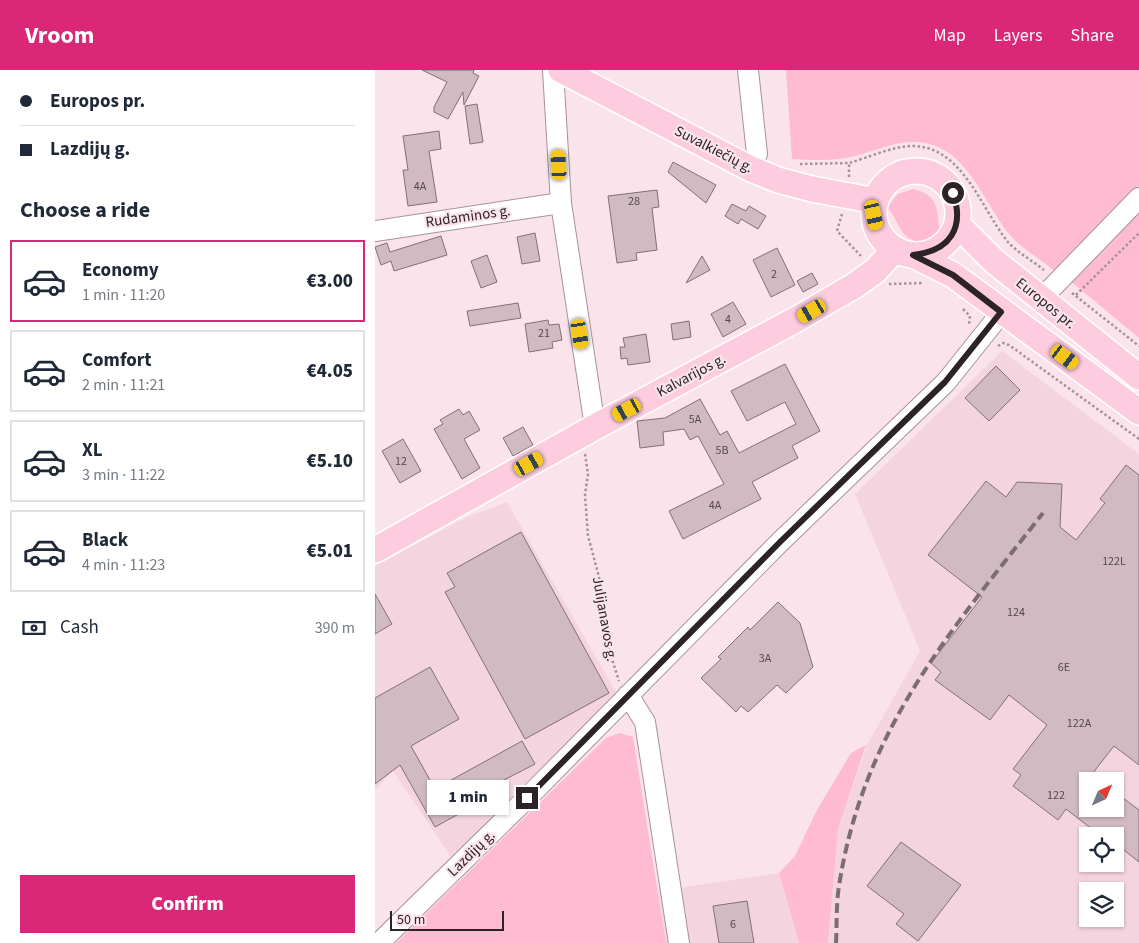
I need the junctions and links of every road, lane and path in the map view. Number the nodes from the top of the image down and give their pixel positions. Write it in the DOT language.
graph roads {
  1 [pos="553,70"];
  2 [pos="561,70"];
  3 [pos="748,70"];
  4 [pos="792,162"];
  5 [pos="849,163"];
  6 [pos="751,169"];
  7 [pos="1139,198"];
  8 [pos="876,201"];
  9 [pos="561,203"];
  10 [pos="957,224"];
  11 [pos="375,231"];
  12 [pos="1139,233"];
  13 [pos="904,252"];
  14 [pos="1075,295"];
  15 [pos="1041,299"];
  16 [pos="1001,312"];
  17 [pos="1139,377"];
  18 [pos="1139,412"];
  19 [pos="586,432"];
  20 [pos="375,550"];
  21 [pos="628,695"];
  22 [pos="379,943"];
  23 [pos="679,943"];
  1 -- 9 [label="street"];
  2 -- 6 [label="main road, Suvalkiečių g."];
  3 -- 6 [label="street"];
  4 -- 5 [label="path"];
  6 -- 8 [label="main road, Suvalkiečių g."];
  7 -- 15 [label="street"];
  8 -- 10 [label="main road"];
  8 -- 13 [label="main road, Europos pr."];
  9 -- 11 [label="street, Rudaminos g."];
  9 -- 19 [label="street"];
  10 -- 13 [label="main road"];
  10 -- 15 [label="main road, Europos pr."];
  12 -- 14 [label="path"];
  13 -- 16 [label="main road, Europos pr."];
  13 -- 19 [label="main road, Kalvarijos g."];
  15 -- 17 [label="main road, Europos pr."];
  16 -- 18 [label="main road, Europos pr."];
  16 -- 21 [label="street, Lazdijų g."];
  19 -- 20 [label="main road, Kalvarijos g."];
  19 -- 21 [label="path, Julijanavos g."];
  21 -- 22 [label="street, Lazdijų g."];
  21 -- 23 [label="street"];
}
